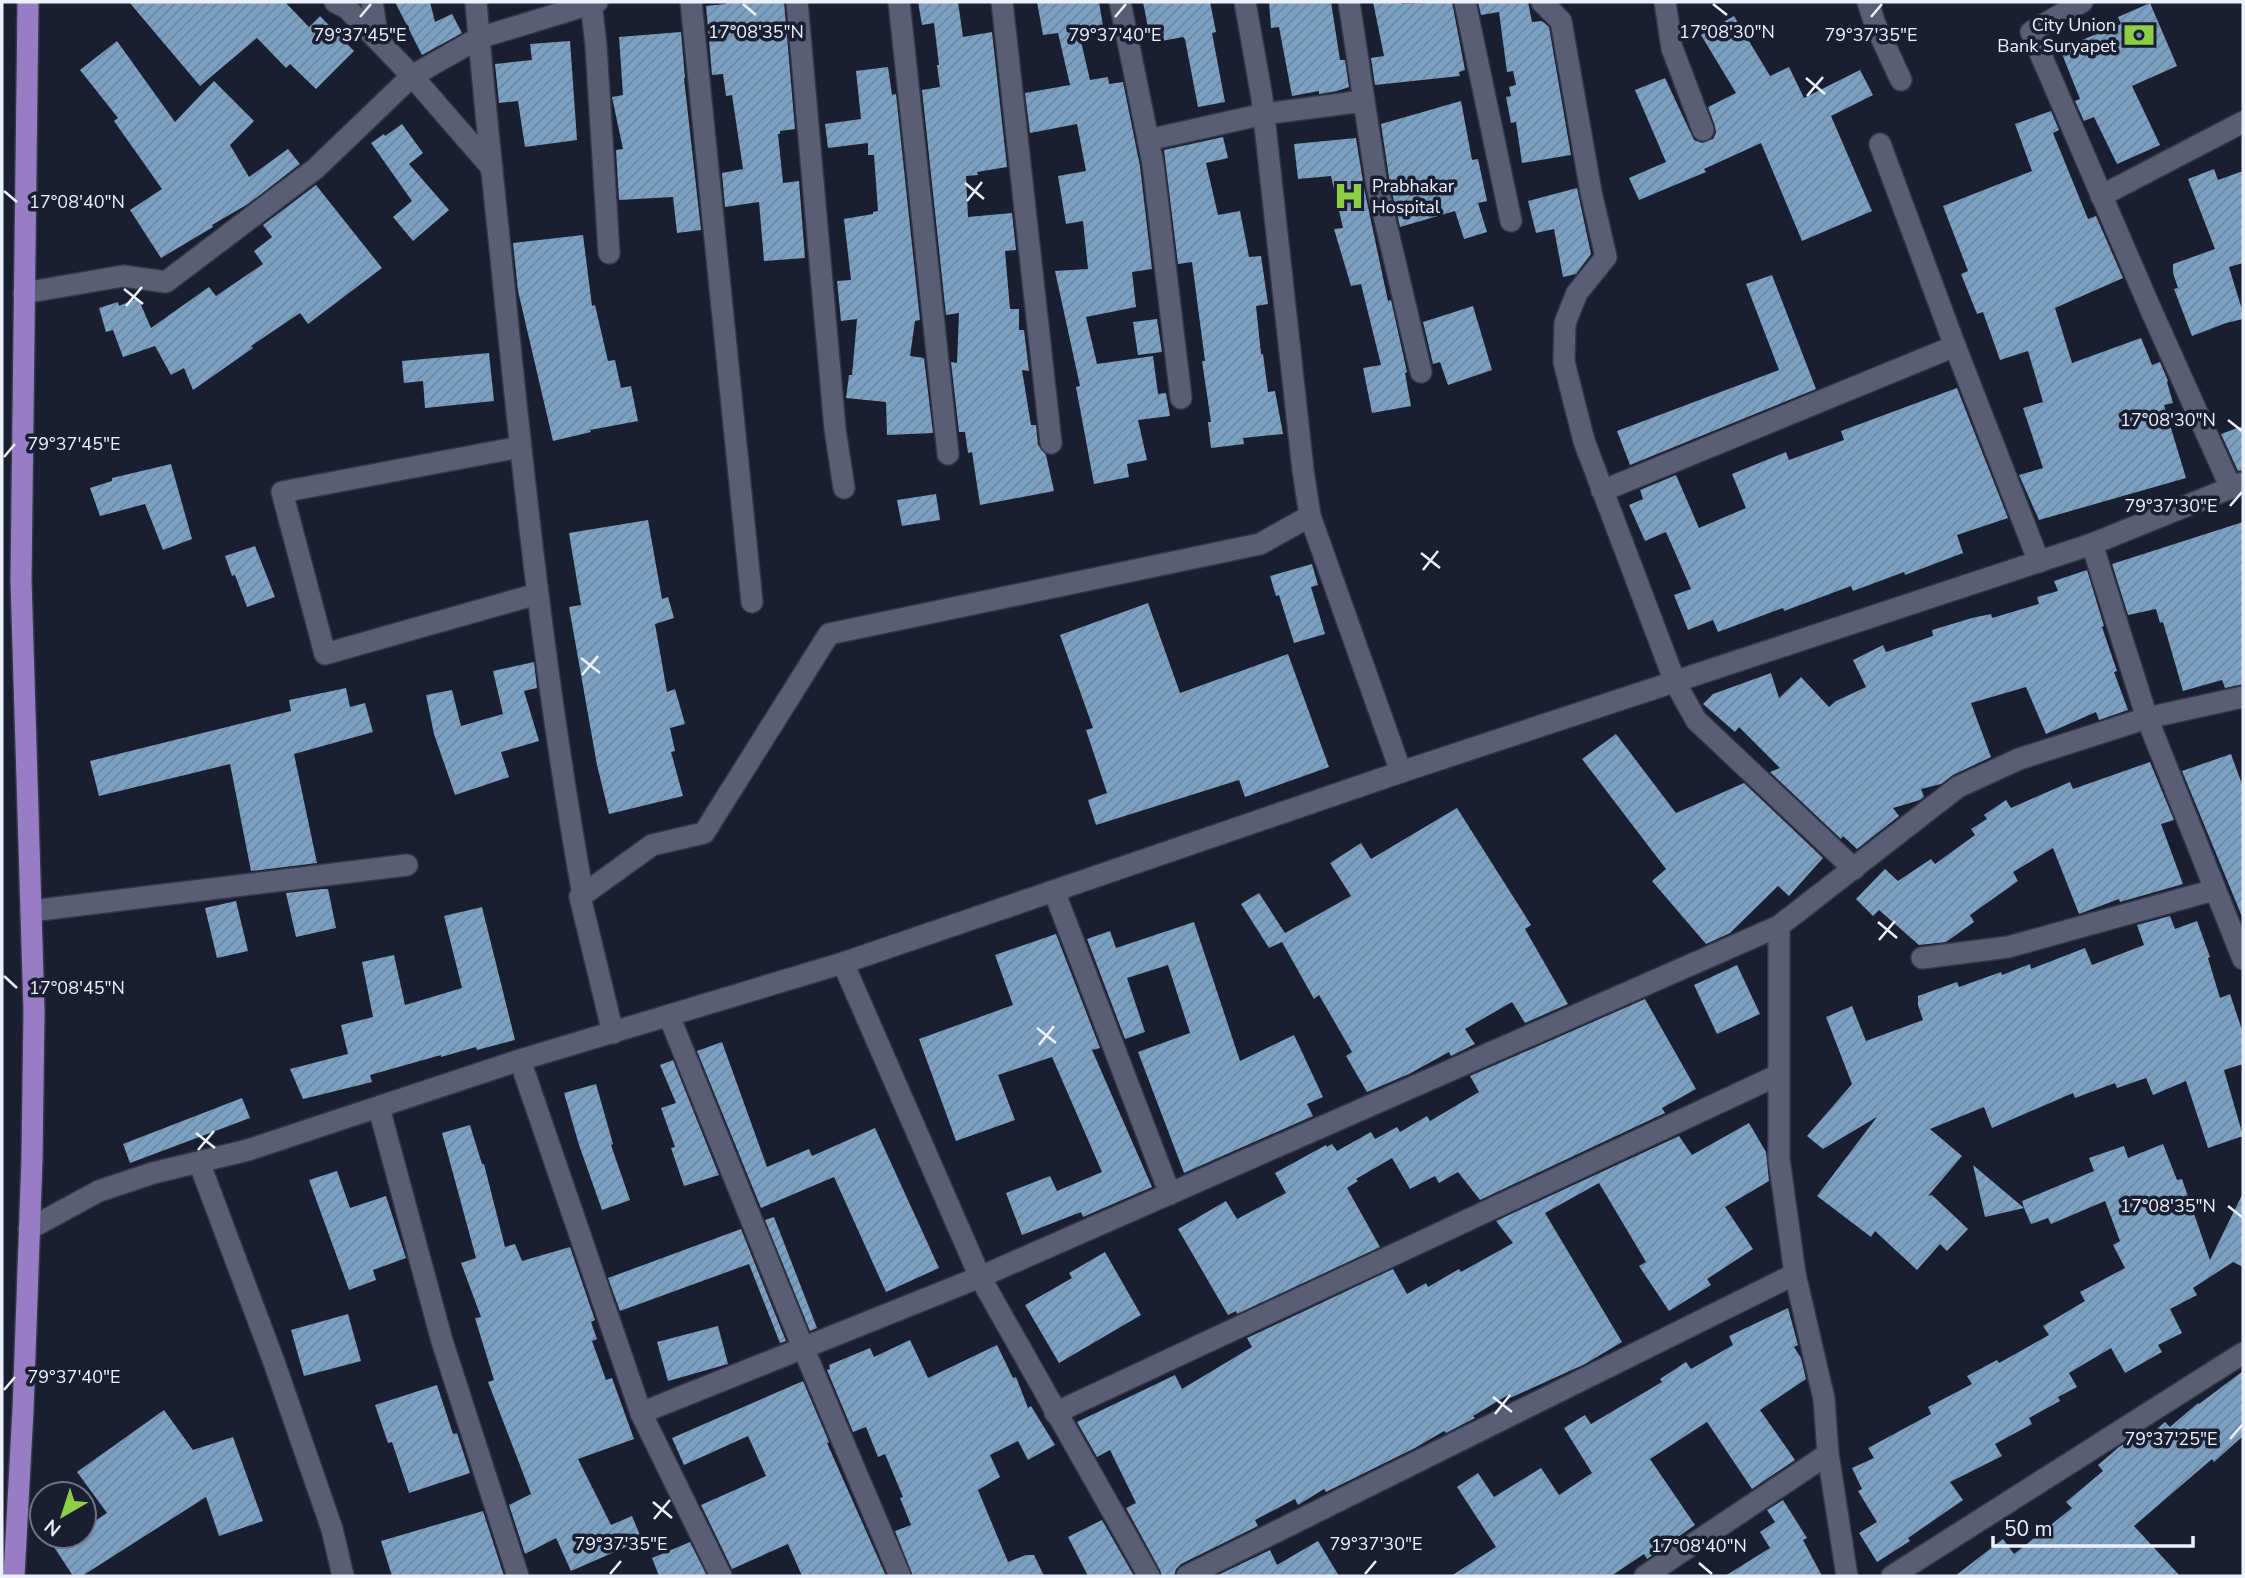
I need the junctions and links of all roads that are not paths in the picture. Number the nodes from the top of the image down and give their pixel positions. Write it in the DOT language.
graph roads {
  1 [pos="28,2"];
  2 [pos="335,2"];
  3 [pos="372,2"];
  4 [pos="476,2"];
  5 [pos="593,2"];
  6 [pos="691,2"];
  7 [pos="797,2"];
  8 [pos="899,2"];
  9 [pos="1002,2"];
  10 [pos="1120,2"];
  11 [pos="1245,2"];
  12 [pos="1349,2"];
  13 [pos="1465,2"];
  14 [pos="1542,2"];
  15 [pos="1665,2"];
  16 [pos="1868,2"];
  17 [pos="2082,2"];
  18 [pos="478,38"];
  19 [pos="378,40"];
  20 [pos="412,76"];
  21 [pos="1901,80"];
  22 [pos="1364,101"];
  23 [pos="1264,114"];
  24 [pos="2243,122"];
  25 [pos="1703,130"];
  26 [pos="1148,140"];
  27 [pos="1880,144"];
  28 [pos="492,168"];
  29 [pos="2101,196"];
  30 [pos="1511,221"];
  31 [pos="608,253"];
  32 [pos="24,293"];
  33 [pos="1955,346"];
  34 [pos="1421,372"];
  35 [pos="1181,398"];
  36 [pos="1051,443"];
  37 [pos="520,447"];
  38 [pos="948,454"];
  39 [pos="2237,486"];
  40 [pos="844,488"];
  41 [pos="1602,491"];
  42 [pos="1310,516"];
  43 [pos="2092,544"];
  44 [pos="2039,562"];
  45 [pos="537,594"];
  46 [pos="752,602"];
  47 [pos="1675,682"];
  48 [pos="2243,697"];
  49 [pos="2147,719"];
  50 [pos="1401,772"];
  51 [pos="407,865"];
  52 [pos="1854,869"];
  53 [pos="2214,890"];
  54 [pos="1054,891"];
  55 [pos="583,895"];
  56 [pos="31,911"];
  57 [pos="1779,926"];
  58 [pos="1922,958"];
  59 [pos="2243,959"];
  60 [pos="843,963"];
  61 [pos="669,1016"];
  62 [pos="613,1033"];
  63 [pos="520,1060"];
  64 [pos="1778,1075"];
  65 [pos="379,1108"];
  66 [pos="199,1162"];
  67 [pos="1170,1194"];
  68 [pos="29,1229"];
  69 [pos="1796,1274"];
  70 [pos="980,1278"];
  71 [pos="804,1350"];
  72 [pos="2243,1353"];
  73 [pos="641,1413"];
  74 [pos="1055,1413"];
  75 [pos="1828,1454"];
  76 [pos="14,1576"];
  77 [pos="343,1576"];
  78 [pos="518,1576"];
  79 [pos="721,1576"];
  80 [pos="900,1576"];
  81 [pos="1149,1576"];
  82 [pos="1187,1576"];
  83 [pos="1645,1576"];
  84 [pos="1847,1576"];
  85 [pos="1892,1576"];
  1 -- 32 [label="main road"];
  2 -- 19 [label="street"];
  3 -- 19 [label="street"];
  4 -- 18 [label="street"];
  5 -- 18 [label="street"];
  5 -- 31 [label="street"];
  6 -- 46 [label="street"];
  7 -- 40 [label="street"];
  8 -- 38 [label="street"];
  9 -- 36 [label="street"];
  10 -- 26 [label="street"];
  11 -- 23 [label="street"];
  12 -- 22 [label="street"];
  13 -- 30 [label="street"];
  14 -- 41 [label="street"];
  15 -- 25 [label="street"];
  16 -- 21 [label="street"];
  17 -- 29 [label="street"];
  18 -- 20 [label="street"];
  18 -- 28 [label="street"];
  19 -- 20 [label="street"];
  20 -- 28 [label="street"];
  20 -- 32 [label="street"];
  22 -- 23 [label="street"];
  22 -- 34 [label="street"];
  23 -- 26 [label="street"];
  23 -- 42 [label="street"];
  24 -- 29 [label="street"];
  26 -- 35 [label="street"];
  27 -- 33 [label="street"];
  28 -- 37 [label="street"];
  29 -- 39 [label="street"];
  32 -- 56 [label="main road"];
  33 -- 41 [label="street"];
  33 -- 44 [label="street"];
  37 -- 45 [label="street"];
  37 -- 45 [label="street"];
  39 -- 43 [label="street"];
  41 -- 47 [label="street"];
  42 -- 50 [label="street"];
  42 -- 55 [label="street"];
  43 -- 44 [label="street"];
  43 -- 49 [label="street"];
  44 -- 47 [label="street"];
  45 -- 55 [label="street"];
  47 -- 50 [label="street"];
  47 -- 52 [label="street"];
  48 -- 49 [label="street"];
  49 -- 52 [label="street"];
  49 -- 53 [label="street"];
  50 -- 54 [label="street"];
  51 -- 56 [label="street"];
  52 -- 57 [label="street"];
  53 -- 58 [label="street"];
  53 -- 59 [label="street"];
  54 -- 60 [label="street"];
  54 -- 67 [label="street"];
  55 -- 62 [label="street"];
  56 -- 68 [label="main road"];
  57 -- 64 [label="street"];
  57 -- 67 [label="street"];
  60 -- 61 [label="street"];
  60 -- 70 [label="street"];
  61 -- 62 [label="street"];
  61 -- 71 [label="street"];
  62 -- 63 [label="street"];
  63 -- 65 [label="street"];
  63 -- 73 [label="street"];
  64 -- 69 [label="street"];
  64 -- 74 [label="street"];
  65 -- 66 [label="street"];
  65 -- 78 [label="street"];
  66 -- 68 [label="street"];
  66 -- 77 [label="street"];
  67 -- 70 [label="street"];
  68 -- 76 [label="main road"];
  69 -- 75 [label="street"];
  69 -- 82 [label="street"];
  70 -- 71 [label="street"];
  70 -- 74 [label="street"];
  71 -- 73 [label="street"];
  71 -- 80 [label="street"];
  72 -- 85 [label="street"];
  73 -- 79 [label="street"];
  74 -- 81 [label="street"];
  75 -- 83 [label="street"];
  75 -- 84 [label="street"];
}
